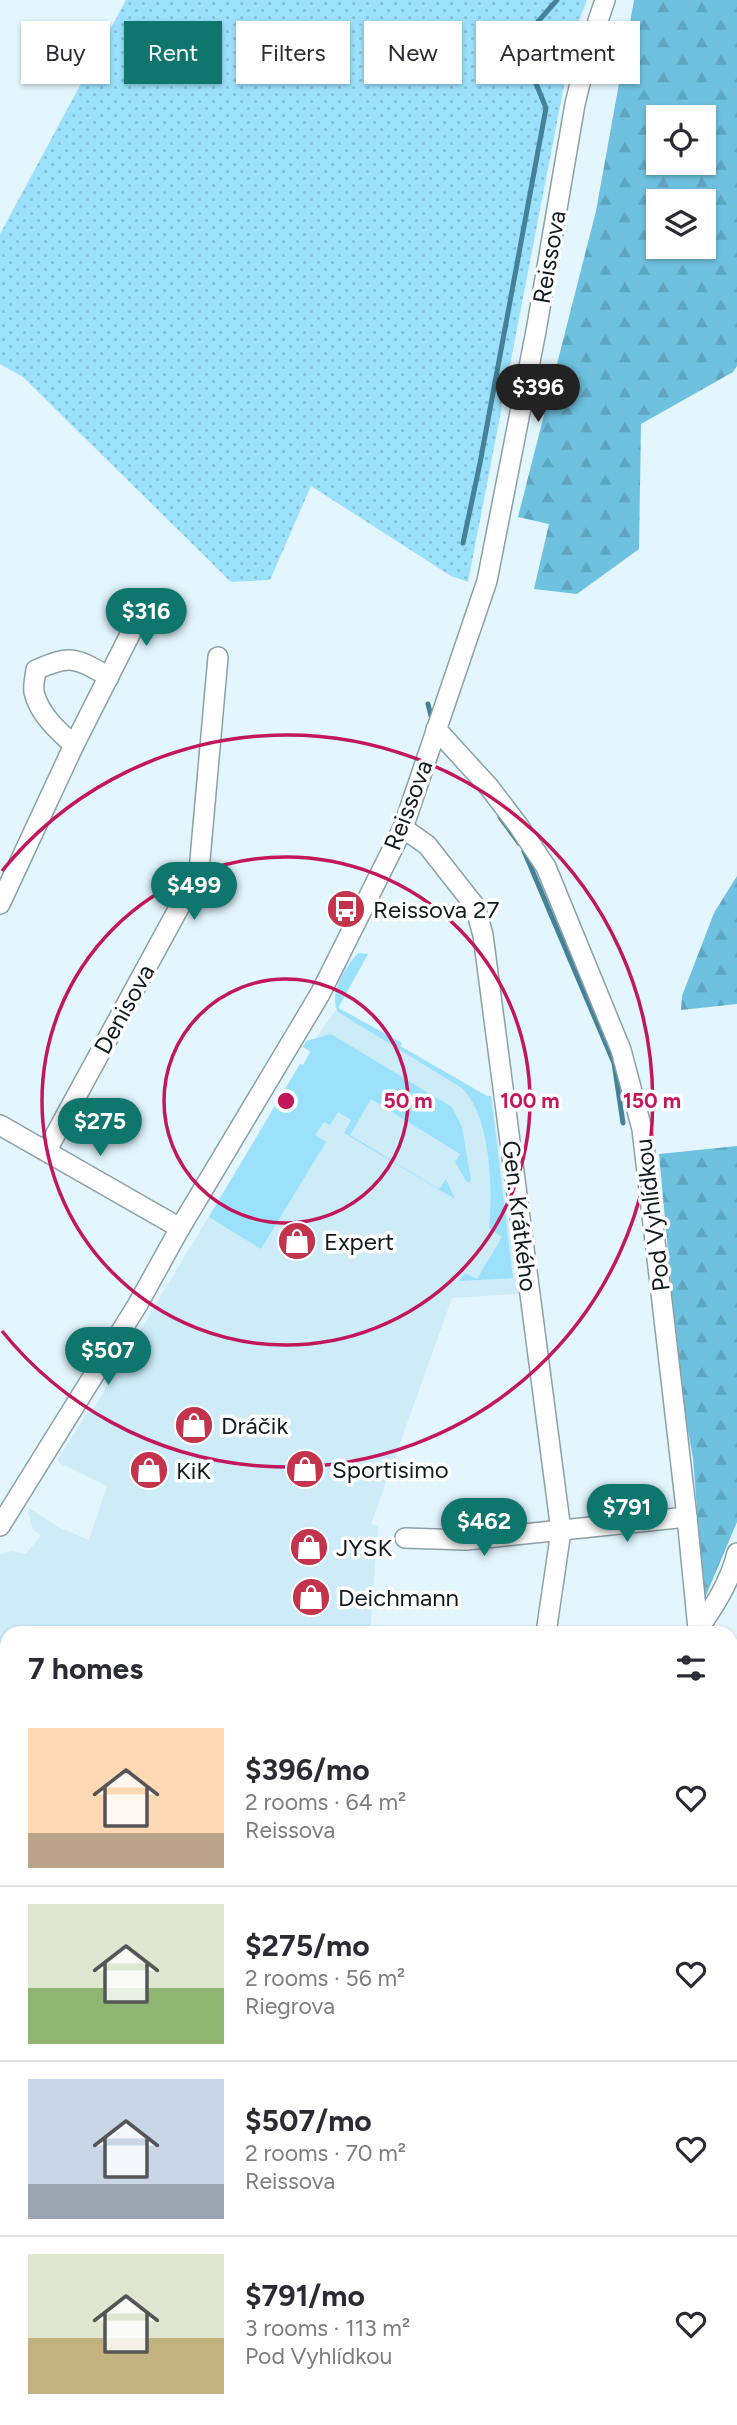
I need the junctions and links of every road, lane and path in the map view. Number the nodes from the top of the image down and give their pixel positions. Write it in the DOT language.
graph roads {
  1 [pos="605,0"];
  2 [pos="147,601"];
  3 [pos="218,657"];
  4 [pos="109,677"];
  5 [pos="436,729"];
  6 [pos="75,745"];
  7 [pos="404,828"];
  8 [pos="0,904"];
  9 [pos="0,1125"];
  10 [pos="47,1150"];
  11 [pos="180,1228"];
  12 [pos="687,1517"];
  13 [pos="0,1526"];
  14 [pos="561,1531"];
  15 [pos="405,1538"];
  16 [pos="737,1553"];
  17 [pos="547,1626"];
  18 [pos="696,1626"];
  19 [pos="699,1626"];
  1 -- 5 [label="street, Reissova"];
  2 -- 4 [label="street"];
  3 -- 10 [label="street, Denisova"];
  4 -- 6 [label="street"];
  4 -- 6 [label="street"];
  5 -- 7 [label="street, Reissova"];
  5 -- 12 [label="street, Pod Vyhlídkou"];
  6 -- 8 [label="street"];
  7 -- 11 [label="street, Reissova"];
  7 -- 14 [label="street, Gen. Krátkého"];
  9 -- 10 [label="street"];
  10 -- 11 [label="street"];
  11 -- 13 [label="street, Reissova"];
  12 -- 14 [label="street"];
  12 -- 18 [label="street, Pod Vyhlídkou"];
  14 -- 15 [label="street"];
  14 -- 17 [label="street, Gen. Krátkého"];
  16 -- 19 [label="street"];
}
